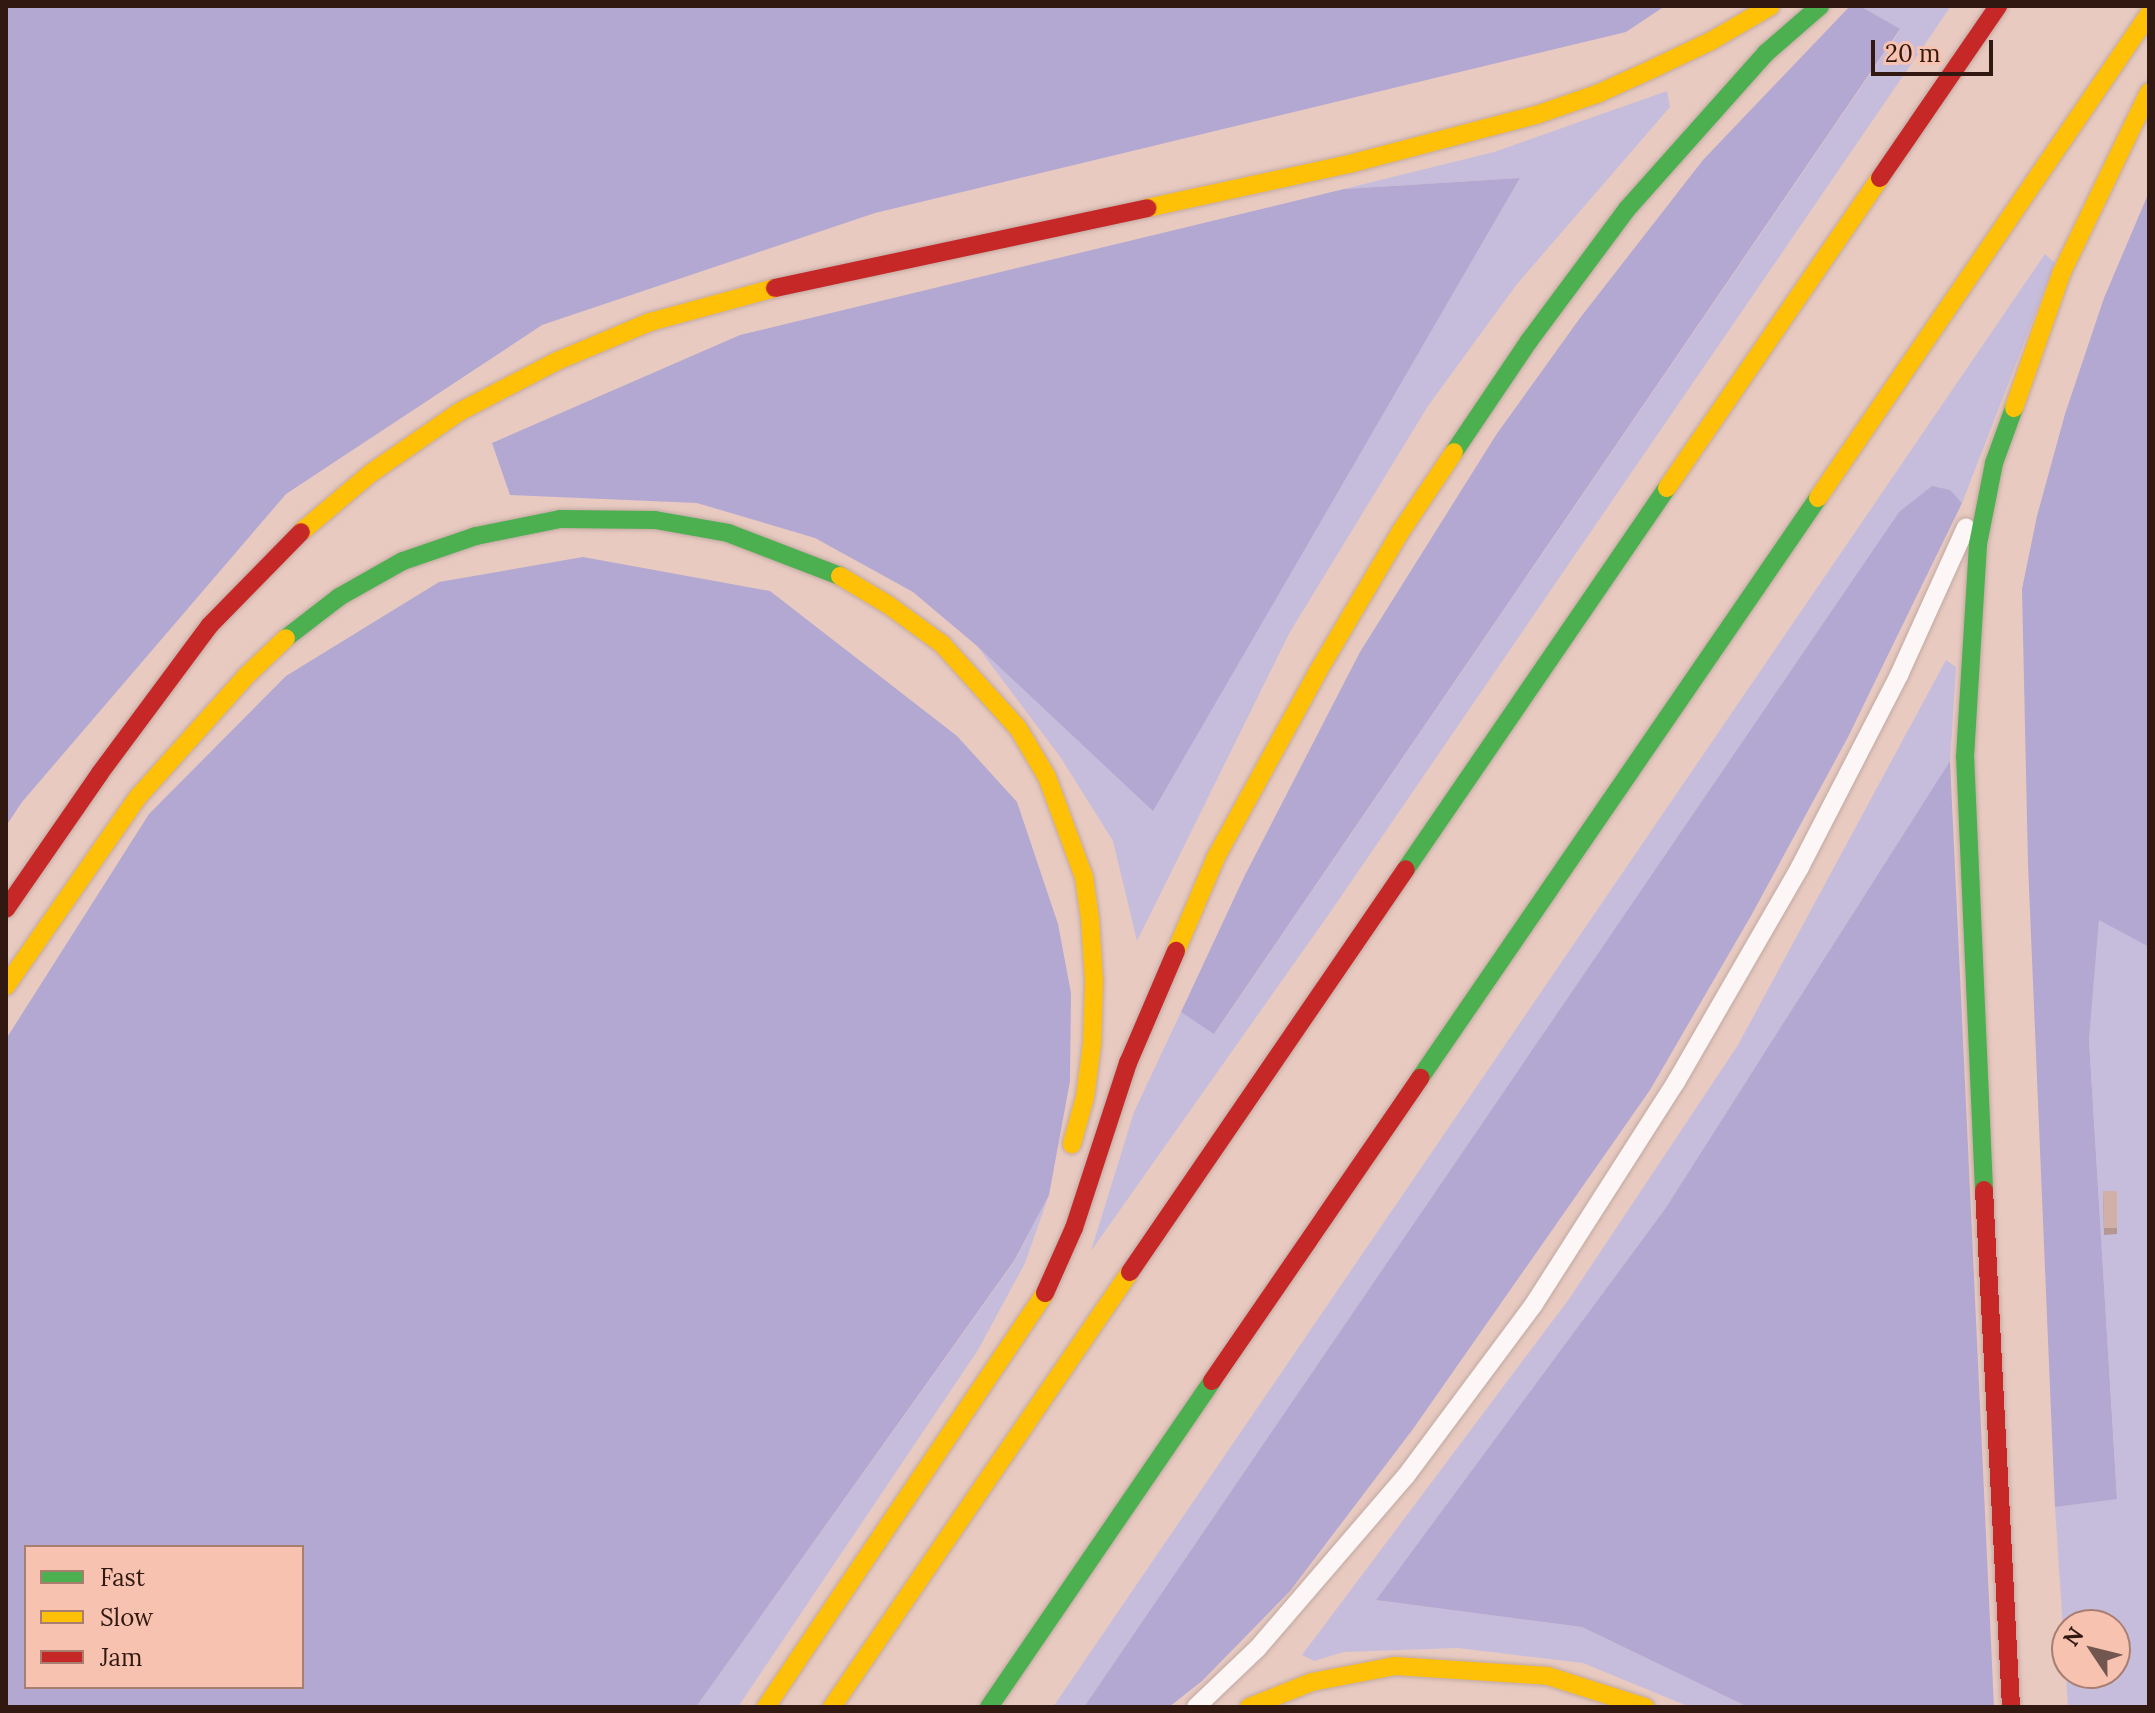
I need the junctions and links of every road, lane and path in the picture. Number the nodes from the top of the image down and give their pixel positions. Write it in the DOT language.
graph roads {
  1 [pos="1771,6"];
  2 [pos="1820,6"];
  3 [pos="1998,6"];
  4 [pos="2149,14"];
  5 [pos="2149,92"];
  6 [pos="1994,463"];
  7 [pos="6,909"];
  8 [pos="6,986"];
  9 [pos="1065,1167"];
  10 [pos="1027,1284"];
  11 [pos="989,1380"];
  12 [pos="766,1707"];
  13 [pos="832,1707"];
  14 [pos="989,1707"];
  15 [pos="1196,1707"];
  16 [pos="1249,1707"];
  17 [pos="1645,1707"];
  18 [pos="2011,1707"];
  1 -- 7 [label="highway"];
  2 -- 11 [label="highway"];
  3 -- 13 [label="highway"];
  4 -- 14 [label="highway"];
  5 -- 6 [label="highway"];
  6 -- 15 [label="lane"];
  6 -- 18 [label="highway"];
  8 -- 9 [label="highway"];
  10 -- 11 [label="highway"];
  11 -- 12 [label="highway"];
  16 -- 17 [label="highway"];
}
